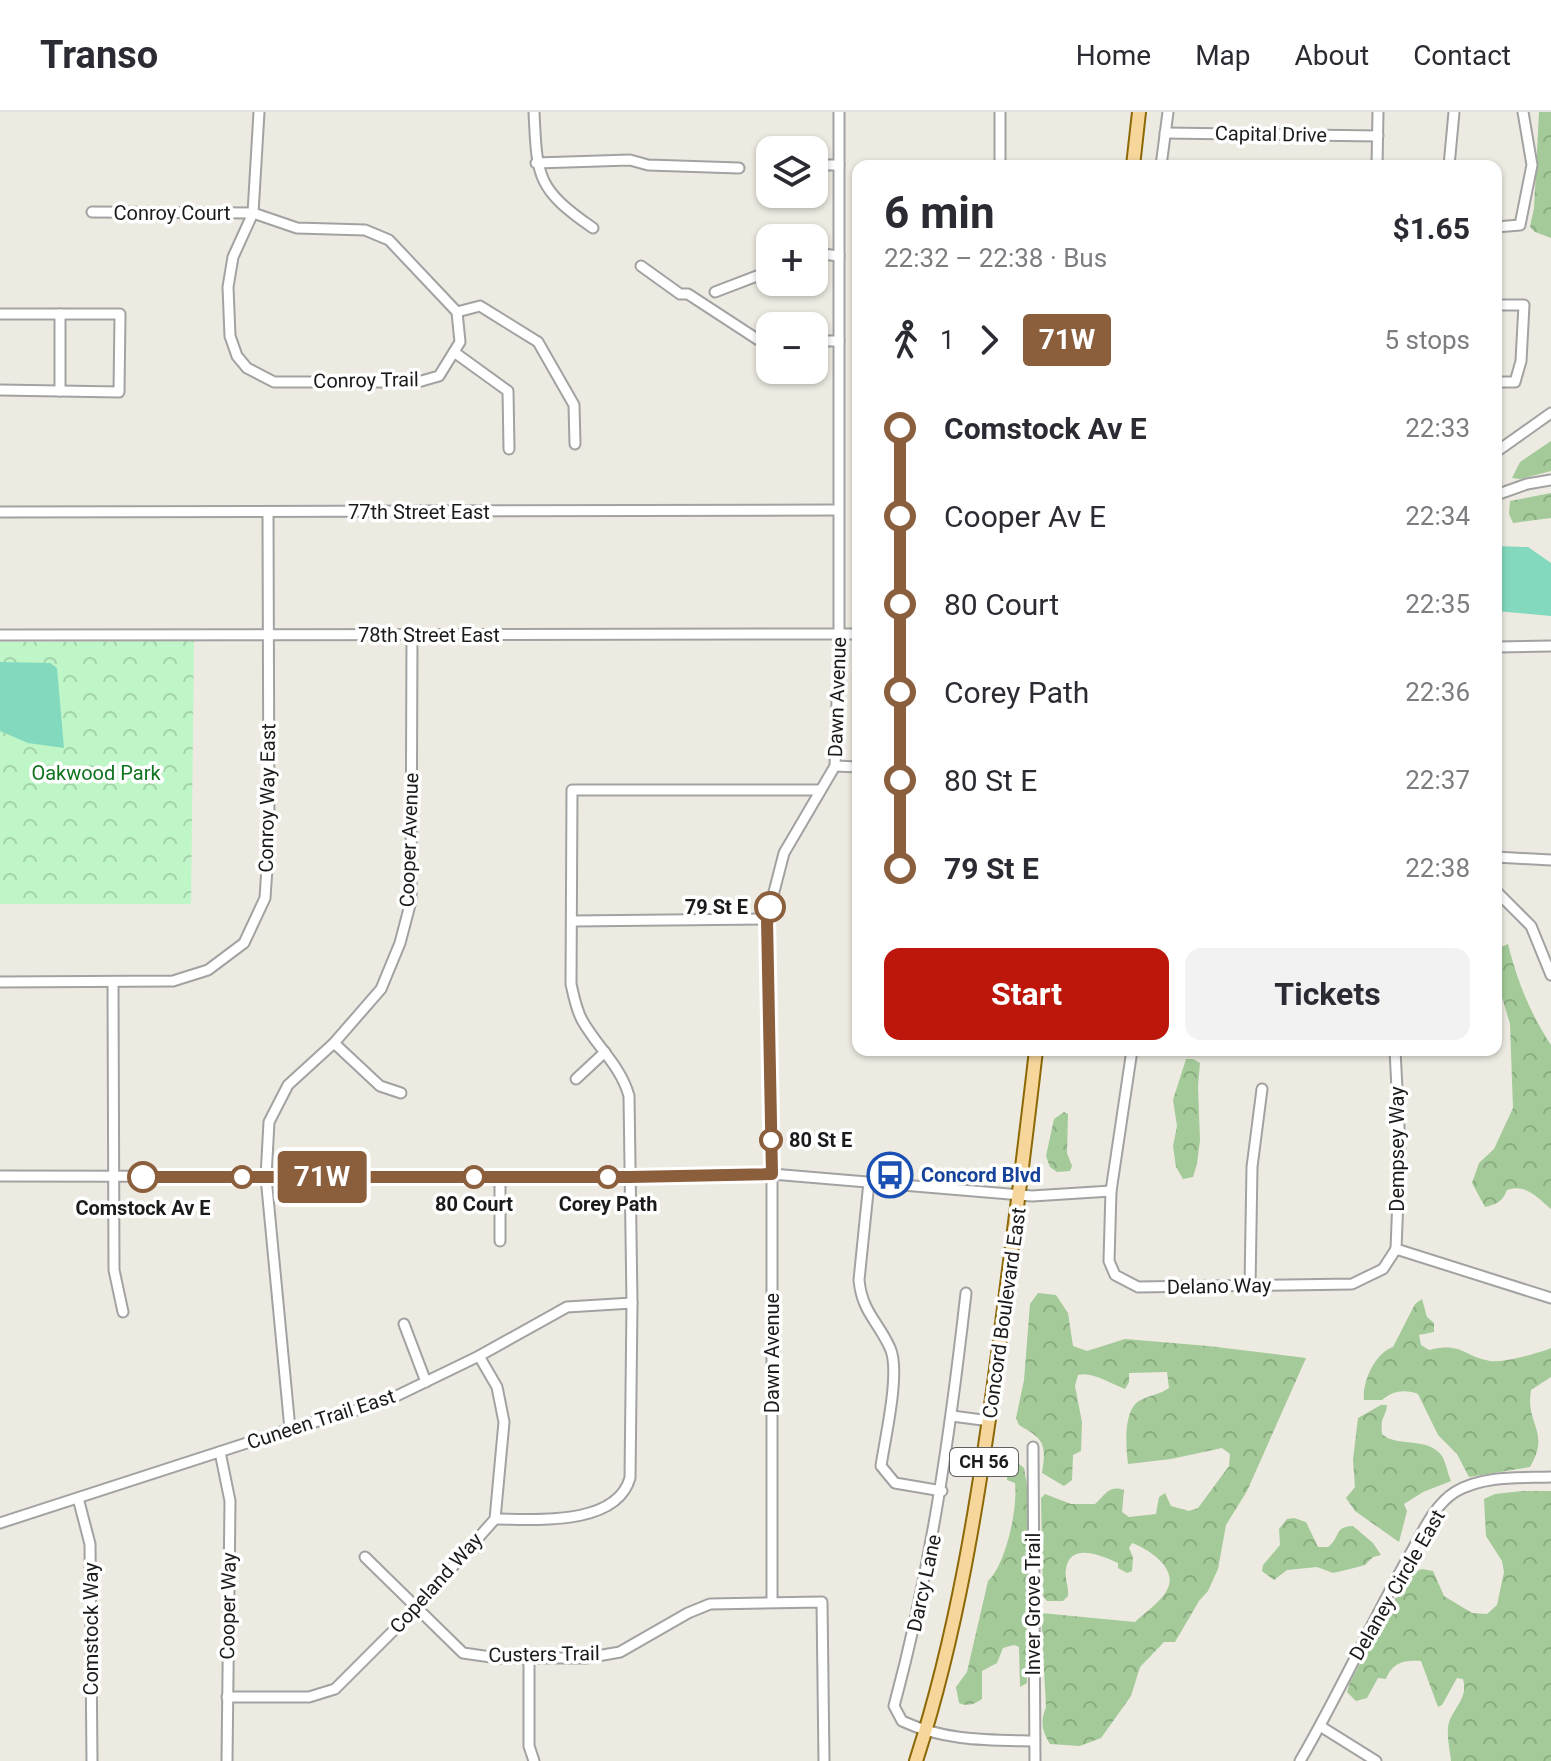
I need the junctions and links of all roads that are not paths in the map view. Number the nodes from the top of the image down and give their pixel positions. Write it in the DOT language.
graph roads {
  1 [pos="259,112"];
  2 [pos="534,112"];
  3 [pos="839,112"];
  4 [pos="1000,112"];
  5 [pos="1139,112"];
  6 [pos="1168,112"];
  7 [pos="1378,112"];
  8 [pos="1454,112"];
  9 [pos="1524,113"];
  10 [pos="1165,133"];
  11 [pos="1378,136"];
  12 [pos="1000,160"];
  13 [pos="1134,160"];
  14 [pos="1162,160"];
  15 [pos="1377,160"];
  16 [pos="1450,160"];
  17 [pos="536,163"];
  18 [pos="828,165"];
  19 [pos="839,165"];
  20 [pos="739,168"];
  21 [pos="92,212"];
  22 [pos="253,213"];
  23 [pos="1502,226"];
  24 [pos="593,228"];
  25 [pos="828,255"];
  26 [pos="839,256"];
  27 [pos="641,266"];
  28 [pos="756,276"];
  29 [pos="715,292"];
  30 [pos="1502,305"];
  31 [pos="457,312"];
  32 [pos="0,314"];
  33 [pos="60,314"];
  34 [pos="756,338"];
  35 [pos="828,341"];
  36 [pos="839,341"];
  37 [pos="454,352"];
  38 [pos="1502,382"];
  39 [pos="0,390"];
  40 [pos="60,391"];
  41 [pos="1551,413"];
  42 [pos="575,444"];
  43 [pos="1502,448"];
  44 [pos="509,449"];
  45 [pos="1551,480"];
  46 [pos="1502,493"];
  47 [pos="838,510"];
  48 [pos="0,512"];
  49 [pos="268,512"];
  50 [pos="267,634"];
  51 [pos="839,634"];
  52 [pos="852,634"];
  53 [pos="0,635"];
  54 [pos="412,635"];
  55 [pos="1551,646"];
  56 [pos="1502,647"];
  57 [pos="835,766"];
  58 [pos="852,767"];
  59 [pos="819,790"];
  60 [pos="1502,857"];
  61 [pos="1551,860"];
  62 [pos="1502,897"];
  63 [pos="767,919"];
  64 [pos="572,921"];
  65 [pos="1551,975"];
  66 [pos="0,982"];
  67 [pos="113,982"];
  68 [pos="334,1043"];
  69 [pos="605,1052"];
  70 [pos="1035,1056"];
  71 [pos="1131,1056"];
  72 [pos="1395,1056"];
  73 [pos="576,1079"];
  74 [pos="1262,1089"];
  75 [pos="401,1093"];
  76 [pos="772,1174"];
  77 [pos="0,1176"];
  78 [pos="112,1177"];
  79 [pos="266,1177"];
  80 [pos="500,1177"];
  81 [pos="630,1177"];
  82 [pos="869,1182"];
  83 [pos="1111,1191"];
  84 [pos="1020,1195"];
  85 [pos="500,1241"];
  86 [pos="1396,1249"];
  87 [pos="1250,1286"];
  88 [pos="966,1293"];
  89 [pos="1551,1298"];
  90 [pos="632,1303"];
  91 [pos="123,1312"];
  92 [pos="404,1324"];
  93 [pos="479,1356"];
  94 [pos="426,1382"];
  95 [pos="952,1416"];
  96 [pos="990,1421"];
  97 [pos="290,1429"];
  98 [pos="1033,1447"];
  99 [pos="220,1452"];
  100 [pos="1551,1477"];
  101 [pos="942,1491"];
  102 [pos="78,1498"];
  103 [pos="495,1519"];
  104 [pos="0,1523"];
  105 [pos="365,1557"];
  106 [pos="772,1602"];
  107 [pos="416,1608"];
  108 [pos="529,1658"];
  109 [pos="227,1697"];
  110 [pos="1320,1726"];
  111 [pos="925,1732"];
  112 [pos="1033,1741"];
  113 [pos="92,1761"];
  114 [pos="227,1761"];
  115 [pos="534,1761"];
  116 [pos="824,1761"];
  117 [pos="916,1761"];
  118 [pos="1035,1761"];
  119 [pos="1300,1761"];
  120 [pos="1376,1761"];
  1 -- 22 [label="street, Conroy Trail"];
  2 -- 17 [label="street"];
  3 -- 19 [label="street, Dawn Avenue"];
  4 -- 12 [label="street"];
  5 -- 13 [label="main road"];
  6 -- 10 [label="street"];
  7 -- 11 [label="street"];
  8 -- 16 [label="street"];
  9 -- 23 [label="street"];
  10 -- 11 [label="street, Capital Drive"];
  10 -- 14 [label="street"];
  11 -- 15 [label="street"];
  17 -- 20 [label="street"];
  17 -- 24 [label="street"];
  18 -- 19 [label="street"];
  19 -- 26 [label="street, Dawn Avenue"];
  21 -- 22 [label="street, Conroy Court"];
  22 -- 31 [label="street"];
  22 -- 37 [label="street, Conroy Trail"];
  25 -- 26 [label="street"];
  26 -- 36 [label="street, Dawn Avenue"];
  27 -- 34 [label="street"];
  28 -- 29 [label="street"];
  30 -- 38 [label="street"];
  31 -- 37 [label="street"];
  31 -- 42 [label="street"];
  32 -- 33 [label="street"];
  33 -- 40 [label="street"];
  33 -- 40 [label="street"];
  35 -- 36 [label="street"];
  36 -- 47 [label="street, Dawn Avenue"];
  37 -- 44 [label="street"];
  39 -- 40 [label="street"];
  41 -- 43 [label="street"];
  45 -- 46 [label="street"];
  47 -- 49 [label="street, 77th Street East"];
  47 -- 51 [label="street, Dawn Avenue"];
  48 -- 49 [label="street, 77th Street East"];
  49 -- 50 [label="street, Conroy Way East"];
  50 -- 53 [label="street, 78th Street East"];
  50 -- 54 [label="street, 78th Street East"];
  50 -- 67 [label="street, Conroy Way East"];
  51 -- 52 [label="street, 78th Street East"];
  51 -- 54 [label="street, 78th Street East"];
  51 -- 57 [label="street, Dawn Avenue"];
  54 -- 68 [label="street, Cooper Avenue"];
  55 -- 56 [label="street"];
  57 -- 58 [label="street"];
  57 -- 59 [label="street, Dawn Avenue"];
  59 -- 63 [label="street, Dawn Avenue"];
  59 -- 64 [label="street"];
  60 -- 61 [label="street"];
  62 -- 65 [label="street"];
  63 -- 64 [label="street"];
  63 -- 76 [label="street, Dawn Avenue"];
  64 -- 69 [label="street"];
  66 -- 67 [label="street, Conroy Way East"];
  67 -- 78 [label="street"];
  68 -- 75 [label="street"];
  68 -- 79 [label="street, Cooper Avenue"];
  69 -- 73 [label="street"];
  69 -- 81 [label="street"];
  70 -- 84 [label="main road, Concord Boulevard East / CH 56"];
  71 -- 83 [label="street"];
  72 -- 86 [label="street, Dempsey Way"];
  74 -- 87 [label="street"];
  76 -- 81 [label="street"];
  76 -- 82 [label="street"];
  76 -- 106 [label="street, Dawn Avenue"];
  77 -- 78 [label="street"];
  78 -- 79 [label="street"];
  78 -- 91 [label="street"];
  79 -- 80 [label="street"];
  79 -- 97 [label="street, Cooper Avenue"];
  80 -- 81 [label="street"];
  80 -- 85 [label="street"];
  81 -- 90 [label="street"];
  82 -- 84 [label="street"];
  82 -- 101 [label="street"];
  83 -- 84 [label="street"];
  83 -- 87 [label="street, Delano Way"];
  84 -- 96 [label="main road, Concord Boulevard East / CH 56"];
  86 -- 87 [label="street, Delano Way"];
  86 -- 89 [label="street"];
  88 -- 95 [label="street, Darcy Lane"];
  90 -- 93 [label="street, Cuneen Trail East"];
  90 -- 103 [label="street"];
  92 -- 94 [label="street"];
  93 -- 94 [label="street, Cuneen Trail East"];
  93 -- 103 [label="street, Copeland Way"];
  94 -- 97 [label="street, Cuneen Trail East"];
  95 -- 96 [label="street"];
  95 -- 101 [label="street, Darcy Lane"];
  96 -- 111 [label="main road, Concord Boulevard East / CH 56"];
  97 -- 99 [label="street, Cuneen Trail East"];
  98 -- 112 [label="street, Inver Grove Trail"];
  99 -- 102 [label="street, Cuneen Trail East"];
  99 -- 109 [label="street, Cooper Way"];
  100 -- 110 [label="street, Delaney Circle East"];
  101 -- 111 [label="street, Darcy Lane"];
  102 -- 104 [label="street, Cuneen Trail East"];
  102 -- 113 [label="street, Comstock Way"];
  103 -- 107 [label="street, Copeland Way"];
  105 -- 107 [label="street, Custers Trail"];
  106 -- 108 [label="street, Custers Trail"];
  106 -- 116 [label="street, Custers Trail"];
  107 -- 108 [label="street, Custers Trail"];
  107 -- 109 [label="street, Copeland Way"];
  108 -- 115 [label="street"];
  109 -- 114 [label="street, Cooper Way"];
  110 -- 119 [label="street, Delaney Circle East"];
  110 -- 120 [label="street"];
  111 -- 112 [label="street"];
  111 -- 117 [label="main road, Concord Boulevard East / CH 56"];
  112 -- 118 [label="street, Inver Grove Trail"];
}
